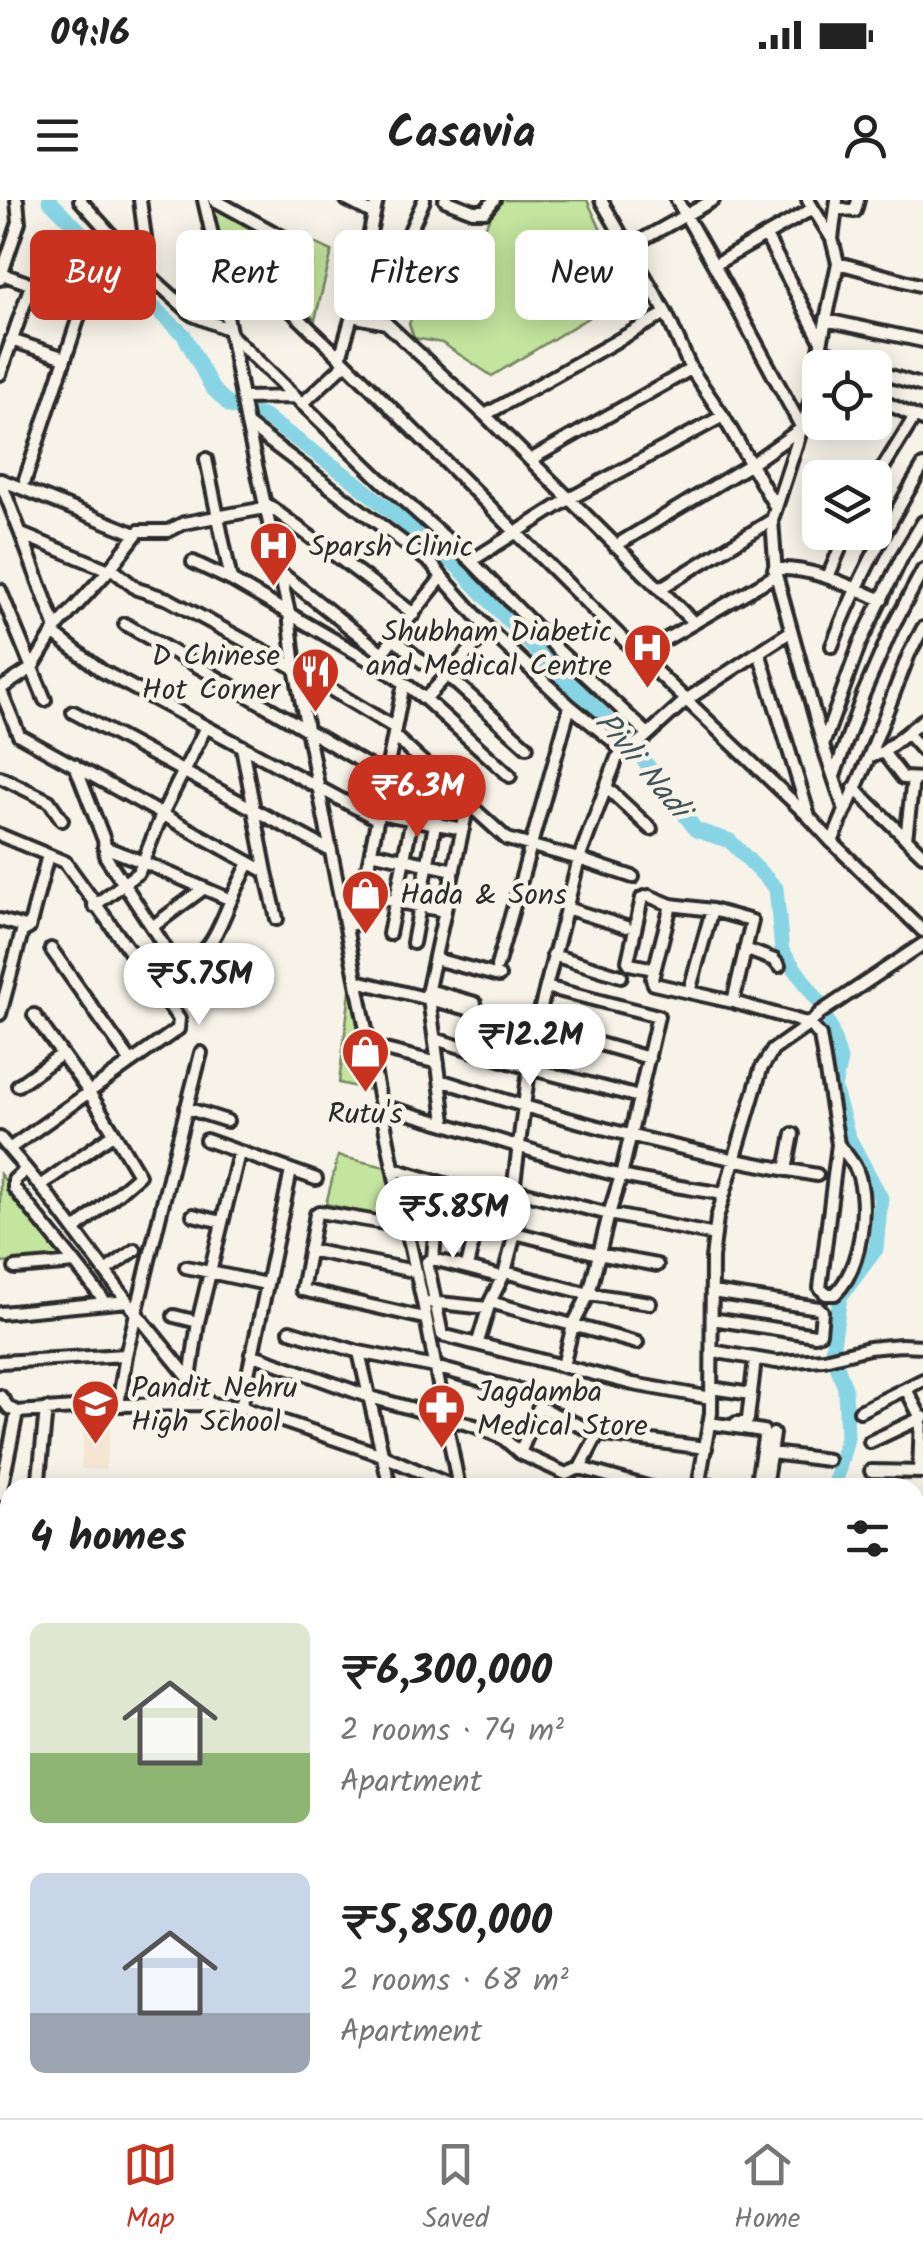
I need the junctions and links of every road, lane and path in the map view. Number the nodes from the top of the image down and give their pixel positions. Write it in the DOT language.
graph roads {
  1 [pos="80,200"];
  2 [pos="140,200"];
  3 [pos="204,200"];
  4 [pos="215,200"];
  5 [pos="347,200"];
  6 [pos="424,200"];
  7 [pos="445,200"];
  8 [pos="494,200"];
  9 [pos="600,200"];
  10 [pos="676,200"];
  11 [pos="714,200"];
  12 [pos="858,200"];
  13 [pos="378,203"];
  14 [pos="18,204"];
  15 [pos="810,204"];
  16 [pos="836,204"];
  17 [pos="685,216"];
  18 [pos="107,230"];
  19 [pos="144,230"];
  20 [pos="211,230"];
  21 [pos="269,230"];
  22 [pos="372,230"];
  23 [pos="411,230"];
  24 [pos="619,230"];
  25 [pos="648,236"];
  26 [pos="766,236"];
  27 [pos="832,239"];
  28 [pos="5,251"];
  29 [pos="838,263"];
  30 [pos="714,266"];
  31 [pos="1,276"];
  32 [pos="648,281"];
  33 [pos="156,282"];
  34 [pos="30,284"];
  35 [pos="30,286"];
  36 [pos="923,286"];
  37 [pos="666,313"];
  38 [pos="78,320"];
  39 [pos="227,320"];
  40 [pos="300,320"];
  41 [pos="351,320"];
  42 [pos="371,320"];
  43 [pos="826,320"];
  44 [pos="229,331"];
  45 [pos="11,340"];
  46 [pos="923,342"];
  47 [pos="821,346"];
  48 [pos="821,350"];
  49 [pos="829,350"];
  50 [pos="59,356"];
  51 [pos="343,361"];
  52 [pos="691,369"];
  53 [pos="0,374"];
  54 [pos="892,376"];
  55 [pos="923,386"];
  56 [pos="299,400"];
  57 [pos="243,402"];
  58 [pos="892,406"];
  59 [pos="485,415"];
  60 [pos="723,416"];
  61 [pos="919,418"];
  62 [pos="247,421"];
  63 [pos="802,428"];
  64 [pos="206,459"];
  65 [pos="530,460"];
  66 [pos="890,460"];
  67 [pos="751,464"];
  68 [pos="923,466"];
  69 [pos="1,480"];
  70 [pos="26,480"];
  71 [pos="569,499"];
  72 [pos="265,506"];
  73 [pos="776,508"];
  74 [pos="219,516"];
  75 [pos="772,520"];
  76 [pos="923,522"];
  77 [pos="517,532"];
  78 [pos="21,534"];
  79 [pos="136,534"];
  80 [pos="615,546"];
  81 [pos="839,550"];
  82 [pos="471,561"];
  83 [pos="193,562"];
  84 [pos="110,569"];
  85 [pos="923,570"];
  86 [pos="280,572"];
  87 [pos="775,572"];
  88 [pos="442,577"];
  89 [pos="828,577"];
  90 [pos="231,580"];
  91 [pos="661,588"];
  92 [pos="856,589"];
  93 [pos="0,590"];
  94 [pos="882,600"];
  95 [pos="289,613"];
  96 [pos="414,614"];
  97 [pos="694,623"];
  98 [pos="125,624"];
  99 [pos="923,628"];
  100 [pos="488,630"];
  101 [pos="55,631"];
  102 [pos="790,632"];
  103 [pos="394,639"];
  104 [pos="832,646"];
  105 [pos="759,652"];
  106 [pos="382,654"];
  107 [pos="639,655"];
  108 [pos="424,664"];
  109 [pos="32,668"];
  110 [pos="295,668"];
  111 [pos="380,668"];
  112 [pos="447,676"];
  113 [pos="404,683"];
  114 [pos="0,689"];
  115 [pos="425,699"];
  116 [pos="46,700"];
  117 [pos="686,700"];
  118 [pos="570,706"];
  119 [pos="3,708"];
  120 [pos="73,712"];
  121 [pos="923,720"];
  122 [pos="206,727"];
  123 [pos="307,729"];
  124 [pos="394,732"];
  125 [pos="907,732"];
  126 [pos="645,737"];
  127 [pos="823,745"];
  128 [pos="242,747"];
  129 [pos="527,747"];
  130 [pos="626,750"];
  131 [pos="923,751"];
  132 [pos="884,752"];
  133 [pos="870,757"];
  134 [pos="423,762"];
  135 [pos="75,765"];
  136 [pos="183,772"];
  137 [pos="386,776"];
  138 [pos="510,776"];
  139 [pos="0,777"];
  140 [pos="834,777"];
  141 [pos="918,779"];
  142 [pos="444,781"];
  143 [pos="606,788"];
  144 [pos="854,788"];
  145 [pos="319,790"];
  146 [pos="468,804"];
  147 [pos="254,810"];
  148 [pos="846,811"];
  149 [pos="162,814"];
  150 [pos="378,816"];
  151 [pos="810,817"];
  152 [pos="412,819"];
  153 [pos="62,820"];
  154 [pos="436,824"];
  155 [pos="463,829"];
  156 [pos="651,829"];
  157 [pos="0,835"];
  158 [pos="906,839"];
  159 [pos="832,842"];
  160 [pos="530,845"];
  161 [pos="104,846"];
  162 [pos="331,851"];
  163 [pos="371,852"];
  164 [pos="923,854"];
  165 [pos="55,858"];
  166 [pos="404,859"];
  167 [pos="579,859"];
  168 [pos="143,862"];
  169 [pos="249,863"];
  170 [pos="428,864"];
  171 [pos="454,870"];
  172 [pos="266,872"];
  173 [pos="633,877"];
  174 [pos="124,886"];
  175 [pos="202,889"];
  176 [pos="363,894"];
  177 [pos="231,900"];
  178 [pos="396,901"];
  179 [pos="671,905"];
  180 [pos="94,906"];
  181 [pos="420,906"];
  182 [pos="566,908"];
  183 [pos="712,910"];
  184 [pos="445,911"];
  185 [pos="277,919"];
  186 [pos="0,920"];
  187 [pos="152,926"];
  188 [pos="346,926"];
  189 [pos="626,927"];
  190 [pos="29,928"];
  191 [pos="923,931"];
  192 [pos="388,934"];
  193 [pos="413,943"];
  194 [pos="923,944"];
  195 [pos="51,948"];
  196 [pos="745,950"];
  197 [pos="553,954"];
  198 [pos="434,958"];
  199 [pos="779,966"];
  200 [pos="177,967"];
  201 [pos="654,969"];
  202 [pos="621,976"];
  203 [pos="5,978"];
  204 [pos="356,981"];
  205 [pos="154,985"];
  206 [pos="546,987"];
  207 [pos="689,992"];
  208 [pos="428,995"];
  209 [pos="733,1002"];
  210 [pos="492,1008"];
  211 [pos="0,1014"];
  212 [pos="34,1015"];
  213 [pos="810,1024"];
  214 [pos="536,1026"];
  215 [pos="435,1039"];
  216 [pos="370,1046"];
  217 [pos="62,1054"];
  218 [pos="202,1054"];
  219 [pos="649,1058"];
  220 [pos="131,1062"];
  221 [pos="438,1064"];
  222 [pos="529,1068"];
  223 [pos="440,1080"];
  224 [pos="18,1085"];
  225 [pos="89,1092"];
  226 [pos="638,1097"];
  227 [pos="381,1106"];
  228 [pos="524,1107"];
  229 [pos="186,1108"];
  230 [pos="227,1120"];
  231 [pos="446,1122"];
  232 [pos="114,1134"];
  233 [pos="793,1134"];
  234 [pos="628,1135"];
  235 [pos="0,1138"];
  236 [pos="206,1140"];
  237 [pos="838,1144"];
  238 [pos="9,1148"];
  239 [pos="518,1148"];
  240 [pos="239,1153"];
  241 [pos="736,1161"];
  242 [pos="394,1169"];
  243 [pos="26,1170"];
  244 [pos="786,1170"];
  245 [pos="291,1171"];
  246 [pos="817,1175"];
  247 [pos="621,1176"];
  248 [pos="316,1179"];
  249 [pos="40,1186"];
  250 [pos="448,1186"];
  251 [pos="484,1194"];
  252 [pos="724,1194"];
  253 [pos="517,1195"];
  254 [pos="608,1214"];
  255 [pos="193,1215"];
  256 [pos="222,1222"];
  257 [pos="406,1227"];
  258 [pos="75,1230"];
  259 [pos="515,1233"];
  260 [pos="715,1234"];
  261 [pos="135,1250"];
  262 [pos="309,1250"];
  263 [pos="598,1254"];
  264 [pos="430,1261"];
  265 [pos="75,1263"];
  266 [pos="657,1265"];
  267 [pos="186,1266"];
  268 [pos="467,1267"];
  269 [pos="15,1268"];
  270 [pos="414,1268"];
  271 [pos="105,1271"];
  272 [pos="210,1272"];
  273 [pos="504,1274"];
  274 [pos="266,1284"];
  275 [pos="712,1292"];
  276 [pos="589,1294"];
  277 [pos="128,1301"];
  278 [pos="429,1302"];
  279 [pos="106,1303"];
  280 [pos="650,1303"];
  281 [pos="489,1305"];
  282 [pos="1,1313"];
  283 [pos="137,1314"];
  284 [pos="174,1316"];
  285 [pos="424,1318"];
  286 [pos="712,1319"];
  287 [pos="198,1322"];
  288 [pos="573,1325"];
  289 [pos="290,1331"];
  290 [pos="478,1342"];
  291 [pos="637,1342"];
  292 [pos="923,1346"];
  293 [pos="360,1352"];
  294 [pos="712,1352"];
  295 [pos="251,1354"];
  296 [pos="126,1355"];
  297 [pos="755,1359"];
  298 [pos="0,1362"];
  299 [pos="563,1366"];
  300 [pos="435,1367"];
  301 [pos="190,1378"];
  302 [pos="923,1380"];
  303 [pos="906,1389"];
  304 [pos="711,1393"];
  305 [pos="751,1394"];
  306 [pos="0,1396"];
  307 [pos="370,1397"];
  308 [pos="210,1404"];
  309 [pos="118,1405"];
  310 [pos="240,1407"];
  311 [pos="539,1407"];
  312 [pos="46,1409"];
  313 [pos="9,1410"];
  314 [pos="860,1411"];
  315 [pos="445,1418"];
  316 [pos="922,1418"];
  317 [pos="710,1421"];
  318 [pos="598,1434"];
  319 [pos="773,1434"];
  320 [pos="870,1442"];
  321 [pos="706,1448"];
  322 [pos="520,1453"];
  323 [pos="771,1454"];
  324 [pos="382,1455"];
  325 [pos="828,1460"];
  326 [pos="580,1468"];
  327 [pos="870,1470"];
  328 [pos="921,1472"];
  329 [pos="2,1478"];
  330 [pos="39,1478"];
  331 [pos="388,1478"];
  332 [pos="435,1478"];
  333 [pos="456,1478"];
  334 [pos="616,1478"];
  335 [pos="700,1478"];
  336 [pos="758,1478"];
  337 [pos="767,1478"];
  1 -- 18 [label="street"];
  2 -- 19 [label="street"];
  3 -- 20 [label="street"];
  4 -- 21 [label="street"];
  5 -- 13 [label="street"];
  6 -- 23 [label="street"];
  7 -- 8 [label="street"];
  9 -- 24 [label="street"];
  10 -- 17 [label="street"];
  11 -- 17 [label="street"];
  12 -- 16 [label="street"];
  13 -- 22 [label="street"];
  14 -- 28 [label="street"];
  15 -- 26 [label="street"];
  15 -- 27 [label="street"];
  16 -- 27 [label="street"];
  17 -- 25 [label="street"];
  17 -- 30 [label="street"];
  26 -- 30 [label="street"];
  26 -- 47 [label="street"];
  27 -- 29 [label="street"];
  28 -- 31 [label="street"];
  29 -- 36 [label="street"];
  29 -- 43 [label="street"];
  30 -- 63 [label="street"];
  31 -- 34 [label="street"];
  32 -- 37 [label="street"];
  33 -- 44 [label="street"];
  35 -- 45 [label="street"];
  37 -- 52 [label="street"];
  37 -- 59 [label="street"];
  38 -- 70 [label="street"];
  39 -- 44 [label="street"];
  40 -- 51 [label="street"];
  41 -- 51 [label="street"];
  42 -- 59 [label="street"];
  43 -- 46 [label="street"];
  43 -- 47 [label="street"];
  44 -- 56 [label="street"];
  44 -- 57 [label="street"];
  45 -- 50 [label="street"];
  45 -- 53 [label="street"];
  47 -- 48 [label="street"];
  47 -- 49 [label="street"];
  51 -- 56 [label="street"];
  51 -- 77 [label="street"];
  52 -- 60 [label="street"];
  52 -- 65 [label="street"];
  54 -- 55 [label="street"];
  56 -- 57 [label="street"];
  56 -- 82 [label="street"];
  57 -- 62 [label="street"];
  58 -- 61 [label="street"];
  59 -- 65 [label="street"];
  60 -- 67 [label="street"];
  60 -- 71 [label="street"];
  61 -- 66 [label="street"];
  62 -- 72 [label="street"];
  62 -- 88 [label="street"];
  63 -- 67 [label="street"];
  63 -- 73 [label="street"];
  64 -- 74 [label="street"];
  65 -- 71 [label="street"];
  67 -- 73 [label="street"];
  67 -- 80 [label="street"];
  68 -- 92 [label="street"];
  69 -- 78 [label="street"];
  69 -- 79 [label="street"];
  71 -- 77 [label="street"];
  71 -- 80 [label="street"];
  72 -- 74 [label="street"];
  72 -- 86 [label="street"];
  72 -- 96 [label="street"];
  73 -- 75 [label="street"];
  74 -- 79 [label="street"];
  74 -- 90 [label="street"];
  75 -- 87 [label="street"];
  75 -- 91 [label="street"];
  76 -- 94 [label="street"];
  77 -- 82 [label="street"];
  77 -- 107 [label="street"];
  78 -- 84 [label="street"];
  78 -- 101 [label="street"];
  79 -- 84 [label="street"];
  80 -- 91 [label="street"];
  81 -- 89 [label="street"];
  82 -- 126 [label="street"];
  83 -- 90 [label="street"];
  84 -- 101 [label="street"];
  84 -- 110 [label="street"];
  85 -- 140 [label="street"];
  86 -- 95 [label="street"];
  86 -- 106 [label="street"];
  87 -- 89 [label="street"];
  87 -- 97 [label="street"];
  87 -- 102 [label="street"];
  88 -- 96 [label="street"];
  88 -- 100 [label="street"];
  89 -- 92 [label="street"];
  90 -- 95 [label="street"];
  91 -- 97 [label="street"];
  92 -- 94 [label="street"];
  92 -- 104 [label="street"];
  93 -- 109 [label="street"];
  94 -- 127 [label="street"];
  95 -- 110 [label="street"];
  95 -- 111 [label="street"];
  96 -- 103 [label="street"];
  97 -- 107 [label="street"];
  98 -- 123 [label="street"];
  99 -- 133 [label="street"];
  100 -- 112 [label="street"];
  100 -- 118 [label="street"];
  101 -- 109 [label="street"];
  101 -- 122 [label="street"];
  102 -- 105 [label="street"];
  102 -- 127 [label="street"];
  103 -- 106 [label="street"];
  103 -- 108 [label="street"];
  105 -- 117 [label="street"];
  105 -- 151 [label="street"];
  106 -- 111 [label="street"];
  107 -- 117 [label="street"];
  109 -- 114 [label="street"];
  109 -- 116 [label="street"];
  110 -- 123 [label="street"];
  110 -- 124 [label="street"];
  111 -- 113 [label="street"];
  112 -- 115 [label="street"];
  112 -- 129 [label="street"];
  113 -- 115 [label="street"];
  113 -- 124 [label="street"];
  114 -- 119 [label="street"];
  115 -- 138 [label="street"];
  117 -- 126 [label="street"];
  117 -- 151 [label="street"];
  118 -- 130 [label="street"];
  118 -- 160 [label="street"];
  119 -- 135 [label="street"];
  120 -- 136 [label="street"];
  121 -- 125 [label="street"];
  122 -- 128 [label="street"];
  122 -- 136 [label="street"];
  123 -- 137 [label="street"];
  123 -- 145 [label="street"];
  124 -- 134 [label="street"];
  124 -- 137 [label="street"];
  125 -- 131 [label="street"];
  125 -- 132 [label="street"];
  126 -- 130 [label="street"];
  127 -- 140 [label="street"];
  128 -- 145 [label="street"];
  128 -- 147 [label="street"];
  130 -- 143 [label="street"];
  132 -- 133 [label="street"];
  132 -- 141 [label="street"];
  133 -- 144 [label="street"];
  134 -- 142 [label="street"];
  134 -- 152 [label="street"];
  135 -- 149 [label="street"];
  135 -- 161 [label="street"];
  136 -- 147 [label="street"];
  136 -- 149 [label="street"];
  137 -- 150 [label="street"];
  139 -- 153 [label="street"];
  140 -- 148 [label="street"];
  141 -- 158 [label="street"];
  142 -- 146 [label="street"];
  142 -- 154 [label="street"];
  143 -- 156 [label="street"];
  143 -- 167 [label="street"];
  144 -- 148 [label="street"];
  144 -- 158 [label="street"];
  145 -- 150 [label="street"];
  145 -- 162 [label="street"];
  146 -- 155 [label="street"];
  146 -- 160 [label="street"];
  147 -- 162 [label="street"];
  147 -- 172 [label="street"];
  148 -- 159 [label="street"];
  149 -- 168 [label="street"];
  149 -- 169 [label="street"];
  150 -- 152 [label="street"];
  150 -- 163 [label="street"];
  151 -- 159 [label="street"];
  152 -- 154 [label="street"];
  152 -- 166 [label="street"];
  154 -- 155 [label="street"];
  154 -- 170 [label="street"];
  155 -- 171 [label="street"];
  157 -- 165 [label="street"];
  158 -- 164 [label="street"];
  159 -- 191 [label="street"];
  160 -- 167 [label="street"];
  160 -- 198 [label="street"];
  161 -- 168 [label="street"];
  161 -- 174 [label="street"];
  162 -- 188 [label="street"];
  163 -- 166 [label="street"];
  163 -- 176 [label="street"];
  165 -- 180 [label="street"];
  165 -- 190 [label="street"];
  166 -- 170 [label="street"];
  166 -- 178 [label="street"];
  167 -- 173 [label="street"];
  167 -- 182 [label="street"];
  168 -- 174 [label="street"];
  168 -- 175 [label="street"];
  169 -- 172 [label="street"];
  169 -- 177 [label="street"];
  170 -- 171 [label="street"];
  170 -- 181 [label="street"];
  171 -- 184 [label="street"];
  172 -- 185 [label="street"];
  174 -- 180 [label="street"];
  174 -- 187 [label="street"];
  175 -- 177 [label="street"];
  175 -- 187 [label="street"];
  176 -- 178 [label="street"];
  176 -- 188 [label="street"];
  177 -- 200 [label="street"];
  178 -- 181 [label="street"];
  178 -- 192 [label="street"];
  179 -- 183 [label="street"];
  179 -- 201 [label="street"];
  179 -- 201 [label="street"];
  180 -- 205 [label="street"];
  181 -- 184 [label="street"];
  181 -- 193 [label="street"];
  182 -- 189 [label="street"];
  182 -- 197 [label="street"];
  183 -- 196 [label="street"];
  183 -- 207 [label="street"];
  184 -- 198 [label="street"];
  186 -- 190 [label="street"];
  187 -- 200 [label="street"];
  188 -- 204 [label="street"];
  190 -- 203 [label="street"];
  194 -- 213 [label="street"];
  195 -- 220 [label="street"];
  196 -- 199 [label="street"];
  196 -- 209 [label="street"];
  197 -- 202 [label="street"];
  197 -- 206 [label="street"];
  198 -- 208 [label="street"];
  200 -- 205 [label="street"];
  201 -- 207 [label="street"];
  203 -- 211 [label="street"];
  204 -- 208 [label="street"];
  204 -- 216 [label="street"];
  205 -- 220 [label="street"];
  206 -- 214 [label="street"];
  206 -- 219 [label="street"];
  207 -- 209 [label="street"];
  208 -- 210 [label="street"];
  208 -- 214 [label="street"];
  208 -- 215 [label="street"];
  209 -- 213 [label="street"];
  212 -- 217 [label="street"];
  213 -- 237 [label="street"];
  213 -- 241 [label="street"];
  214 -- 219 [label="street"];
  214 -- 222 [label="street"];
  215 -- 221 [label="street"];
  215 -- 222 [label="street"];
  216 -- 221 [label="street"];
  216 -- 227 [label="street"];
  217 -- 224 [label="street"];
  217 -- 225 [label="street"];
  218 -- 229 [label="street"];
  219 -- 226 [label="street"];
  220 -- 225 [label="street"];
  221 -- 223 [label="street"];
  222 -- 226 [label="street"];
  222 -- 228 [label="street"];
  223 -- 228 [label="street"];
  223 -- 231 [label="street"];
  225 -- 232 [label="street"];
  225 -- 238 [label="street"];
  226 -- 234 [label="street"];
  227 -- 231 [label="street"];
  227 -- 242 [label="street"];
  228 -- 234 [label="street"];
  228 -- 239 [label="street"];
  229 -- 230 [label="street"];
  229 -- 283 [label="street"];
  231 -- 239 [label="street"];
  232 -- 249 [label="street"];
  232 -- 258 [label="street"];
  233 -- 244 [label="street"];
  234 -- 241 [label="street"];
  234 -- 247 [label="street"];
  235 -- 238 [label="street"];
  236 -- 240 [label="street"];
  237 -- 237 [label="street"];
  238 -- 243 [label="street"];
  239 -- 247 [label="street"];
  239 -- 253 [label="street"];
  240 -- 245 [label="street"];
  240 -- 256 [label="street"];
  241 -- 244 [label="street"];
  241 -- 252 [label="street"];
  242 -- 250 [label="street"];
  242 -- 257 [label="street"];
  243 -- 249 [label="street"];
  243 -- 265 [label="street"];
  244 -- 246 [label="street"];
  245 -- 248 [label="street"];
  245 -- 274 [label="street"];
  247 -- 252 [label="street"];
  247 -- 254 [label="street"];
  249 -- 258 [label="street"];
  250 -- 251 [label="street"];
  250 -- 264 [label="street"];
  251 -- 253 [label="street"];
  251 -- 268 [label="street"];
  252 -- 260 [label="street"];
  253 -- 254 [label="street"];
  253 -- 259 [label="street"];
  254 -- 260 [label="street"];
  254 -- 263 [label="street"];
  255 -- 256 [label="street"];
  256 -- 272 [label="street"];
  257 -- 262 [label="street"];
  257 -- 270 [label="street"];
  258 -- 271 [label="street"];
  259 -- 263 [label="street"];
  259 -- 273 [label="street"];
  260 -- 275 [label="street"];
  261 -- 271 [label="street"];
  262 -- 270 [label="street"];
  262 -- 285 [label="street"];
  263 -- 266 [label="street"];
  263 -- 276 [label="street"];
  264 -- 268 [label="street"];
  264 -- 270 [label="street"];
  264 -- 278 [label="street"];
  265 -- 269 [label="street"];
  265 -- 279 [label="street"];
  267 -- 272 [label="street"];
  268 -- 273 [label="street"];
  270 -- 278 [label="street"];
  271 -- 277 [label="street"];
  272 -- 274 [label="street"];
  272 -- 287 [label="street"];
  273 -- 276 [label="street"];
  273 -- 281 [label="street"];
  274 -- 295 [label="street"];
  275 -- 286 [label="street"];
  275 -- 286 [label="street"];
  276 -- 280 [label="street"];
  276 -- 288 [label="street"];
  277 -- 279 [label="street"];
  277 -- 283 [label="street"];
  278 -- 281 [label="street"];
  278 -- 285 [label="street"];
  278 -- 290 [label="street"];
  279 -- 282 [label="street"];
  281 -- 288 [label="street"];
  281 -- 290 [label="street"];
  283 -- 296 [label="street"];
  283 -- 301 [label="street"];
  284 -- 287 [label="street"];
  285 -- 300 [label="street"];
  286 -- 294 [label="street"];
  287 -- 301 [label="street"];
  288 -- 291 [label="street"];
  288 -- 299 [label="street"];
  289 -- 293 [label="street"];
  290 -- 299 [label="street"];
  292 -- 297 [label="street"];
  293 -- 300 [label="street"];
  293 -- 307 [label="street"];
  294 -- 297 [label="street"];
  294 -- 304 [label="street"];
  295 -- 307 [label="street"];
  295 -- 310 [label="street"];
  296 -- 298 [label="street"];
  296 -- 309 [label="street"];
  297 -- 305 [label="street"];
  299 -- 304 [label="street"];
  300 -- 311 [label="street"];
  300 -- 315 [label="street"];
  301 -- 308 [label="street"];
  302 -- 303 [label="street"];
  303 -- 314 [label="street"];
  303 -- 316 [label="street"];
  304 -- 305 [label="street"];
  304 -- 317 [label="street"];
  305 -- 317 [label="street"];
  306 -- 313 [label="street"];
  307 -- 315 [label="street"];
  307 -- 324 [label="street"];
  308 -- 309 [label="street"];
  308 -- 310 [label="street"];
  309 -- 312 [label="street"];
  310 -- 324 [label="street"];
  311 -- 318 [label="street"];
  311 -- 322 [label="street"];
  312 -- 313 [label="street"];
  312 -- 330 [label="street"];
  313 -- 329 [label="street"];
  315 -- 322 [label="street"];
  315 -- 333 [label="street"];
  316 -- 320 [label="street"];
  316 -- 328 [label="street"];
  317 -- 321 [label="street"];
  317 -- 336 [label="street"];
  318 -- 321 [label="street"];
  318 -- 326 [label="street"];
  319 -- 323 [label="street"];
  321 -- 335 [label="street"];
  322 -- 326 [label="street"];
  323 -- 325 [label="street"];
  323 -- 337 [label="street"];
  324 -- 331 [label="street"];
  324 -- 332 [label="street"];
  326 -- 334 [label="street"];
  327 -- 328 [label="street"];
}
